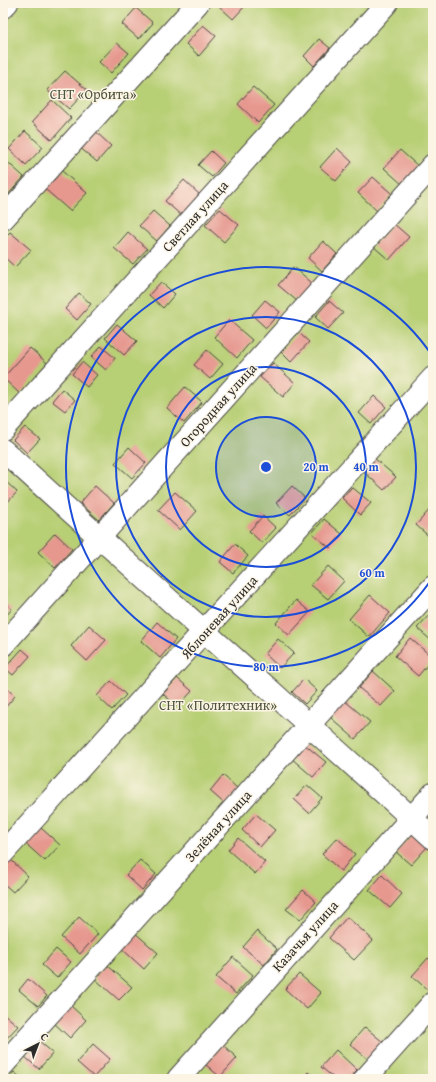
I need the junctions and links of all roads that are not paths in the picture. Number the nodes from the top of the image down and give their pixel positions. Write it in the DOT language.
graph roads {
  1 [pos="7,3"];
  2 [pos="198,3"];
  3 [pos="387,3"];
  4 [pos="3,7"];
  5 [pos="433,165"];
  6 [pos="3,219"];
  7 [pos="433,378"];
  8 [pos="3,429"];
  9 [pos="3,450"];
  10 [pos="99,538"];
  11 [pos="433,588"];
  12 [pos="205,632"];
  13 [pos="3,645"];
  14 [pos="310,725"];
  15 [pos="433,794"];
  16 [pos="412,818"];
  17 [pos="433,838"];
  18 [pos="3,853"];
  19 [pos="433,1003"];
  20 [pos="3,1065"];
  21 [pos="178,1079"];
  22 [pos="366,1079"];
  1 -- 4 [label="street"];
  2 -- 6 [label="street"];
  3 -- 8 [label="street, Светлая улица"];
  5 -- 10 [label="street, Огородная улица"];
  7 -- 12 [label="street, Яблоневая улица"];
  9 -- 10 [label="street"];
  10 -- 12 [label="street"];
  10 -- 13 [label="street, Огородная улица"];
  11 -- 14 [label="street, Зелёная улица"];
  12 -- 14 [label="street"];
  12 -- 18 [label="street, Яблоневая улица"];
  14 -- 16 [label="street"];
  14 -- 20 [label="street, Зелёная улица"];
  15 -- 16 [label="street, Казачья улица"];
  16 -- 17 [label="street"];
  16 -- 21 [label="street, Казачья улица"];
  19 -- 22 [label="street"];
}
